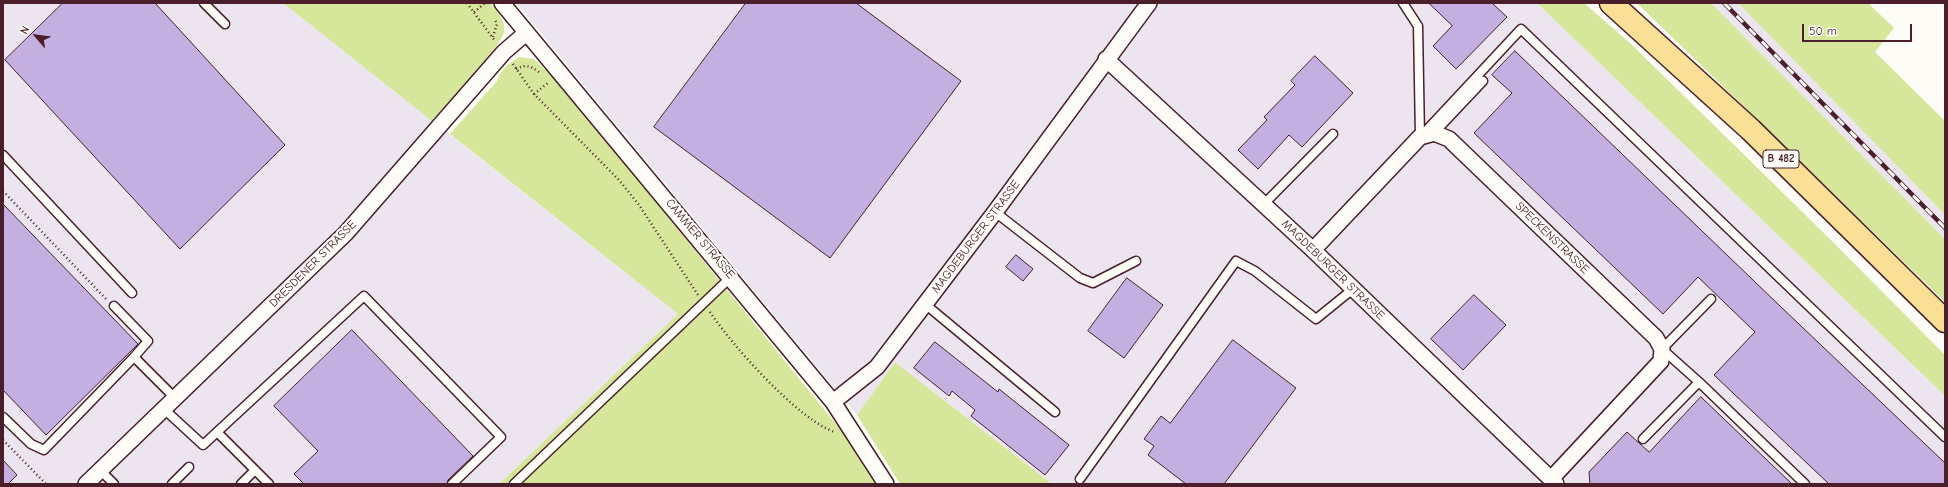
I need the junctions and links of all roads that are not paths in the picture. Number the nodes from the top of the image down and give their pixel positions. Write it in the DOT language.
graph roads {
  1 [pos="204,3"];
  2 [pos="502,3"];
  3 [pos="1149,3"];
  4 [pos="1403,3"];
  5 [pos="1611,3"];
  6 [pos="225,24"];
  7 [pos="526,33"];
  8 [pos="1106,59"];
  9 [pos="1484,81"];
  10 [pos="1434,133"];
  11 [pos="1333,134"];
  12 [pos="1420,137"];
  13 [pos="3,155"];
  14 [pos="1264,204"];
  15 [pos="996,212"];
  16 [pos="1313,250"];
  17 [pos="1136,261"];
  18 [pos="731,277"];
  19 [pos="1353,289"];
  20 [pos="132,293"];
  21 [pos="1711,299"];
  22 [pos="925,304"];
  23 [pos="114,306"];
  24 [pos="1945,321"];
  25 [pos="1662,349"];
  26 [pos="134,357"];
  27 [pos="1699,382"];
  28 [pos="175,398"];
  29 [pos="833,402"];
  30 [pos="164,409"];
  31 [pos="1055,412"];
  32 [pos="3,417"];
  33 [pos="218,432"];
  34 [pos="1945,437"];
  35 [pos="1643,439"];
  36 [pos="189,467"];
  37 [pos="100,470"];
  38 [pos="255,470"];
  39 [pos="1080,479"];
  40 [pos="1553,481"];
  41 [pos="86,484"];
  42 [pos="114,484"];
  43 [pos="172,484"];
  44 [pos="240,484"];
  45 [pos="269,484"];
  46 [pos="452,484"];
  47 [pos="514,484"];
  48 [pos="886,484"];
  49 [pos="1805,484"];
  1 -- 6 [label="lane"];
  2 -- 7 [label="street, CAMMER STRASSE"];
  3 -- 8 [label="street, MAGDEBURGER STRASSE"];
  4 -- 12 [label="lane"];
  5 -- 24 [label="main road, B 482"];
  7 -- 18 [label="street, CAMMER STRASSE"];
  7 -- 28 [label="street, DRESDENER STRASSE"];
  8 -- 14 [label="street, MAGDEBURGER STRASSE"];
  8 -- 15 [label="street, MAGDEBURGER STRASSE"];
  9 -- 10 [label="lane"];
  10 -- 12 [label="street"];
  10 -- 25 [label="street, SPECKENSTRASSE"];
  11 -- 14 [label="lane"];
  12 -- 16 [label="street"];
  12 -- 34 [label="lane"];
  13 -- 20 [label="lane"];
  14 -- 16 [label="street, MAGDEBURGER STRASSE"];
  15 -- 17 [label="lane"];
  15 -- 22 [label="street, MAGDEBURGER STRASSE"];
  16 -- 19 [label="street, MAGDEBURGER STRASSE"];
  18 -- 29 [label="street, CAMMER STRASSE"];
  18 -- 47 [label="lane"];
  19 -- 39 [label="lane"];
  19 -- 40 [label="street, MAGDEBURGER STRASSE"];
  21 -- 25 [label="lane"];
  22 -- 29 [label="street, MAGDEBURGER STRASSE"];
  22 -- 31 [label="lane"];
  23 -- 26 [label="lane"];
  25 -- 27 [label="lane"];
  25 -- 40 [label="street"];
  26 -- 28 [label="lane"];
  26 -- 32 [label="lane"];
  27 -- 35 [label="lane"];
  27 -- 49 [label="lane"];
  28 -- 30 [label="street, DRESDENER STRASSE"];
  29 -- 48 [label="street, CAMMER STRASSE"];
  30 -- 33 [label="lane"];
  30 -- 37 [label="street, DRESDENER STRASSE"];
  33 -- 38 [label="lane"];
  33 -- 46 [label="lane"];
  36 -- 43 [label="lane"];
  37 -- 41 [label="street, DRESDENER STRASSE"];
  37 -- 42 [label="lane"];
  38 -- 44 [label="lane"];
  38 -- 45 [label="lane"];
}
